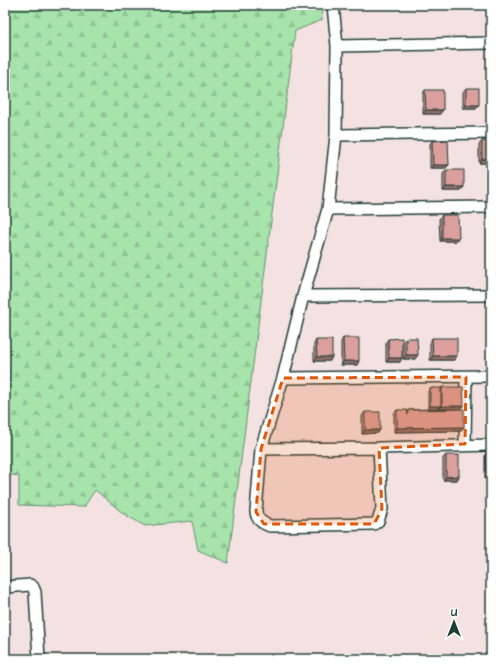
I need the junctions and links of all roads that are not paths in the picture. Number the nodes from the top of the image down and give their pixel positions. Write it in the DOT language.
graph roads {
  1 [pos="333,5"];
  2 [pos="491,43"];
  3 [pos="337,46"];
  4 [pos="491,133"];
  5 [pos="336,134"];
  6 [pos="491,207"];
  7 [pos="328,209"];
  8 [pos="491,295"];
  9 [pos="303,296"];
  10 [pos="491,376"];
  11 [pos="466,377"];
  12 [pos="283,378"];
  13 [pos="465,444"];
  14 [pos="491,445"];
  15 [pos="379,448"];
  16 [pos="261,449"];
  17 [pos="5,587"];
  18 [pos="39,659"];
  1 -- 3 [label="street"];
  2 -- 3 [label="street"];
  3 -- 5 [label="street"];
  4 -- 5 [label="street"];
  5 -- 7 [label="street"];
  6 -- 7 [label="street"];
  7 -- 9 [label="street"];
  8 -- 9 [label="street"];
  9 -- 12 [label="street"];
  10 -- 11 [label="street"];
  11 -- 12 [label="street"];
  11 -- 13 [label="street"];
  12 -- 16 [label="street"];
  13 -- 14 [label="street"];
  13 -- 15 [label="street"];
  15 -- 16 [label="street"];
  15 -- 16 [label="street"];
  17 -- 18 [label="street"];
}
